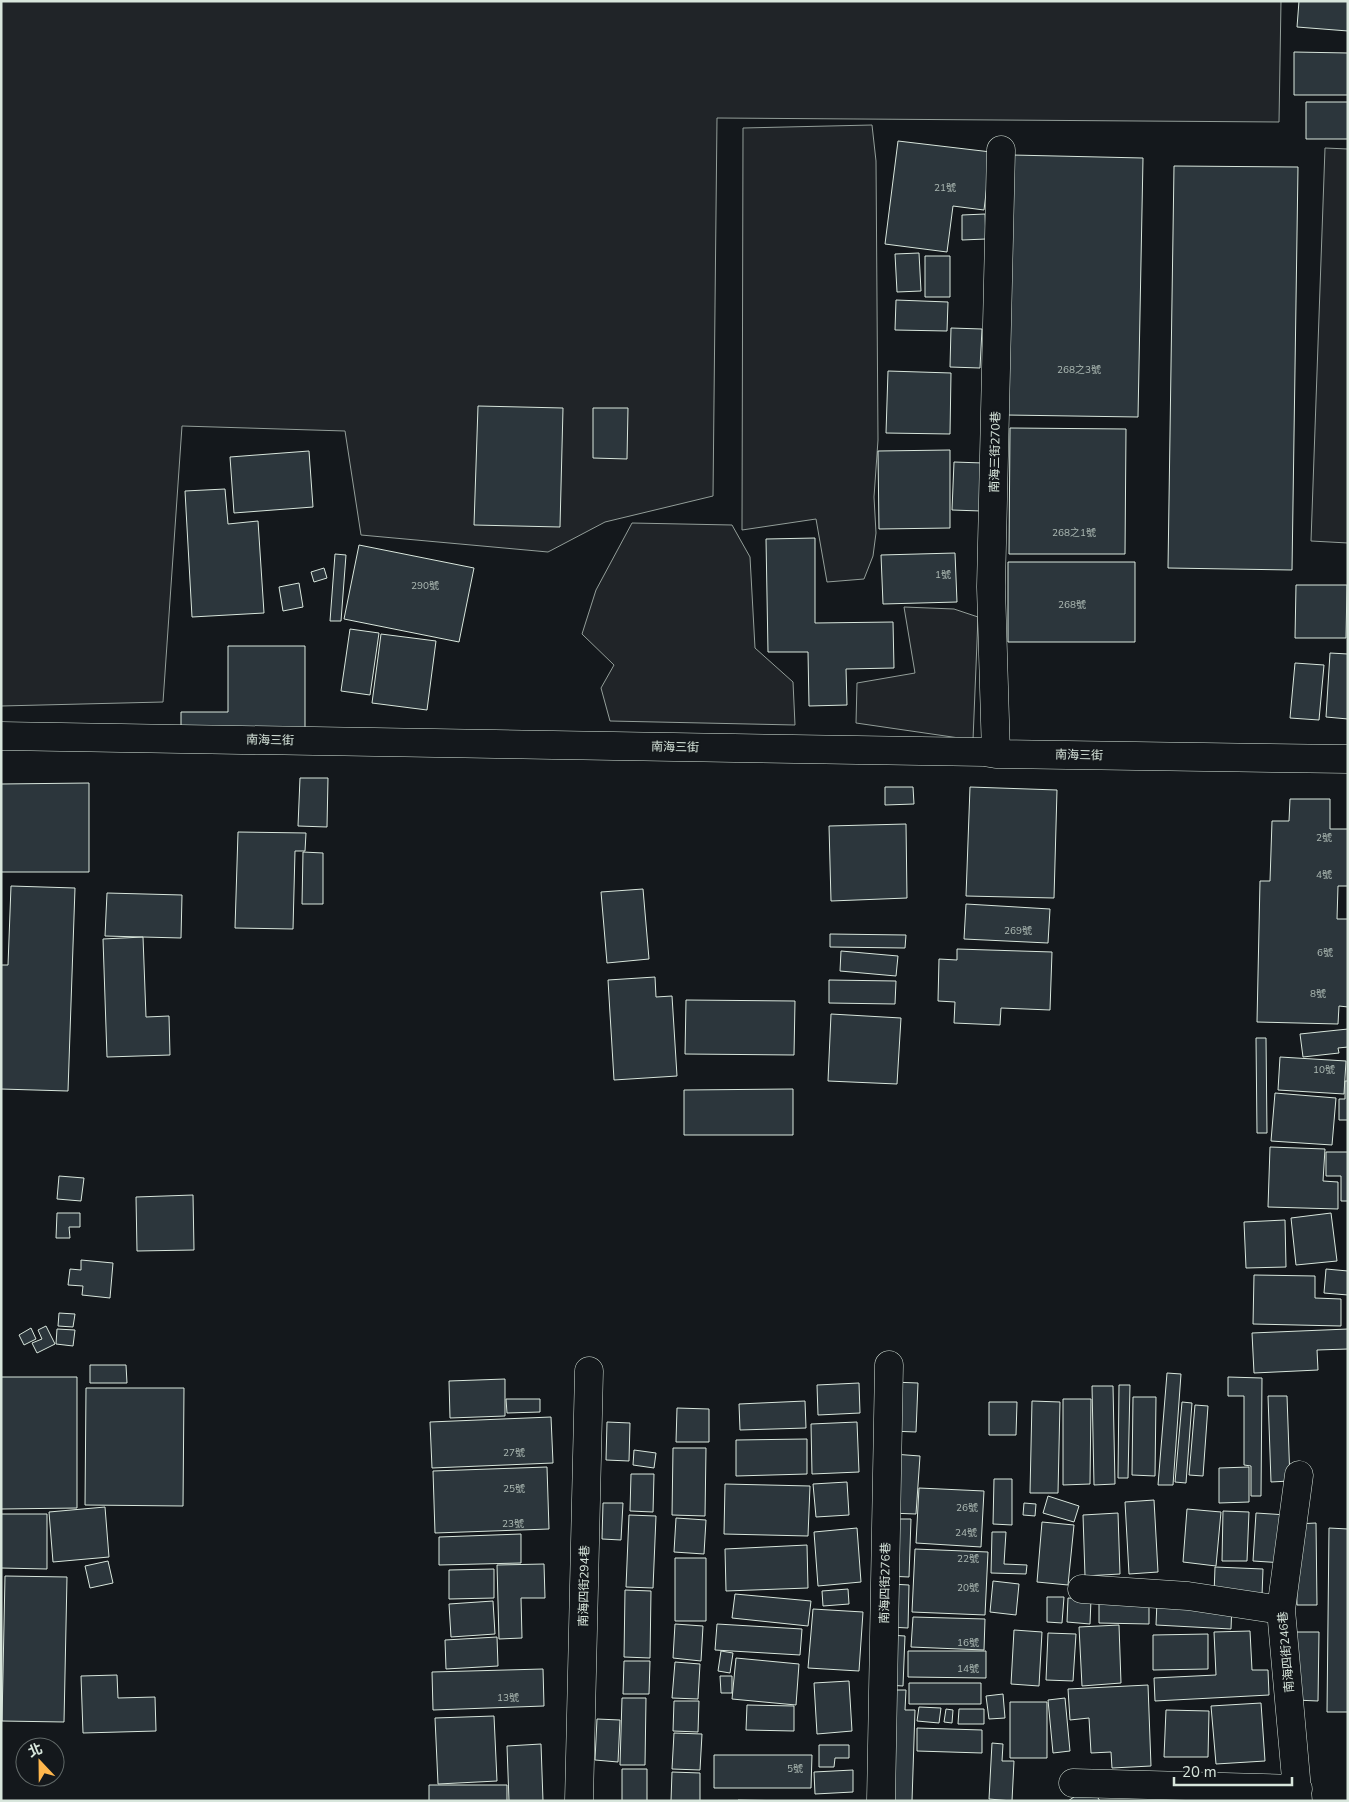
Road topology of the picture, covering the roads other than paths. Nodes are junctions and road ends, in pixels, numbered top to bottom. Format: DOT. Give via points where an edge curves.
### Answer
graph roads {
  1 [pos="1001,150"];
  2 [pos="1,736"];
  3 [pos="996,754"];
  4 [pos="1348,759"];
  5 [pos="889,1366"];
  6 [pos="589,1371"];
  7 [pos="1299,1474"];
  8 [pos="1082,1589"];
  9 [pos="1281,1610"];
  10 [pos="1073,1783"];
  11 [pos="1298,1795"];
  12 [pos="579,1801"];
  13 [pos="881,1801"];
  1 -- 3 [label="street, 南海三街270巷" via="991,587"];
  2 -- 3 [label="street, 南海三街"];
  3 -- 4 [label="street, 南海三街"];
  5 -- 13 [label="street, 南海四街276巷"];
  6 -- 12 [label="street, 南海四街294巷"];
  7 -- 9 [label="street, 南海四街246巷"];
  8 -- 9 [label="street" via="1188,1596"];
  9 -- 11 [label="street, 南海四街246巷"];
  10 -- 11 [label="street"];
}
